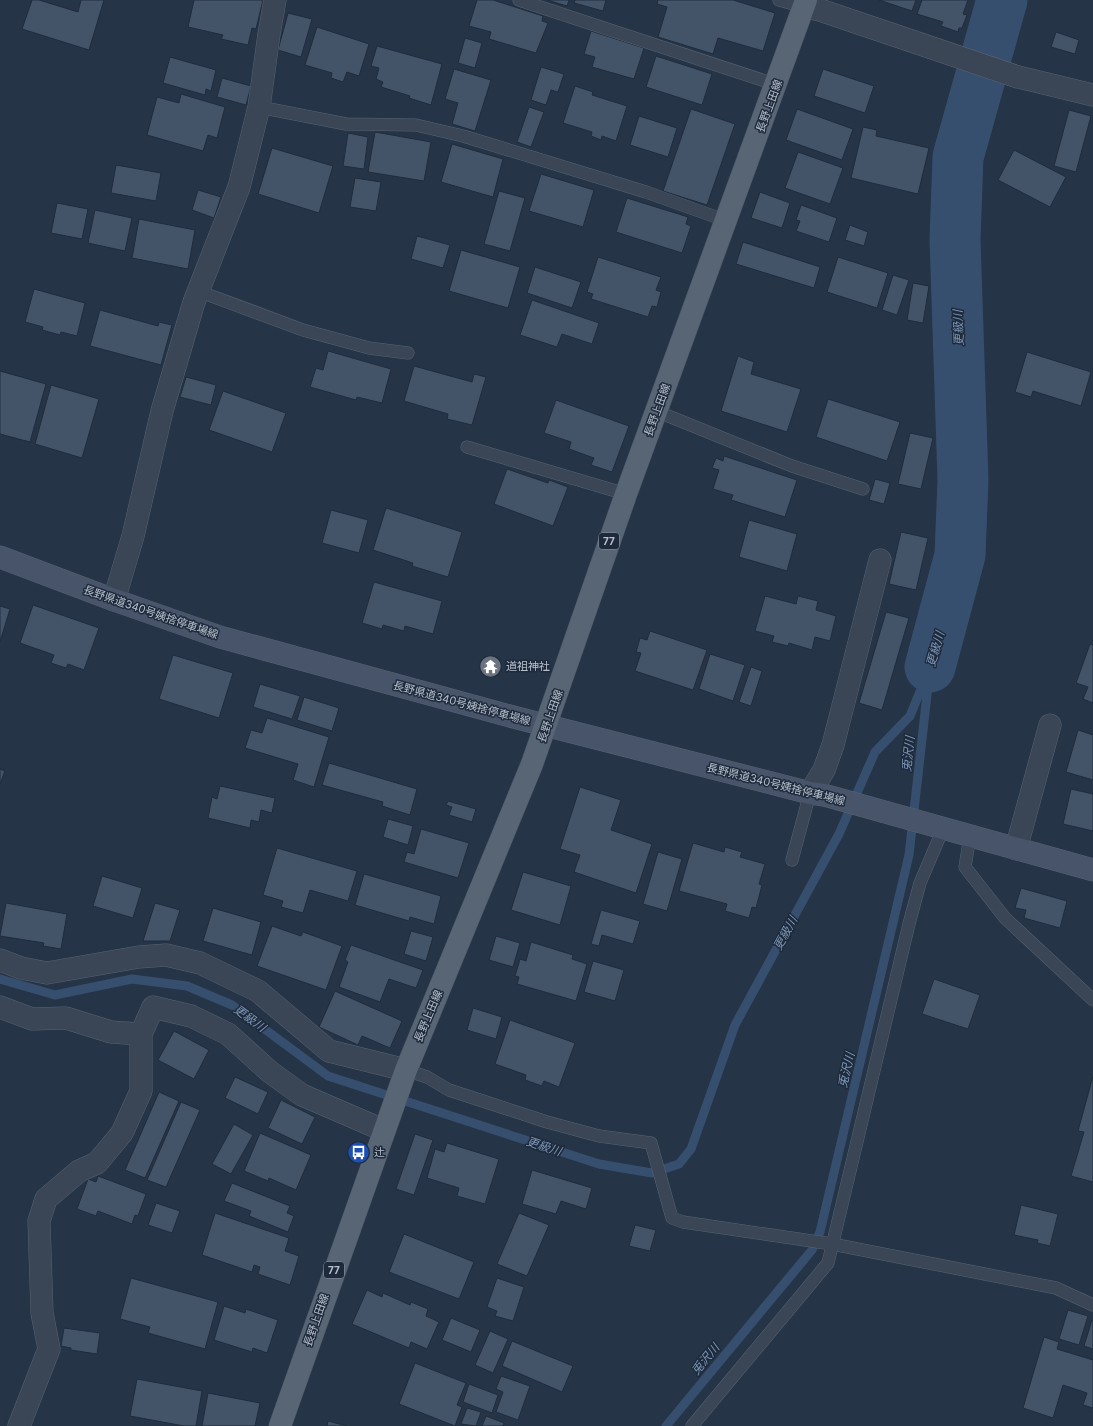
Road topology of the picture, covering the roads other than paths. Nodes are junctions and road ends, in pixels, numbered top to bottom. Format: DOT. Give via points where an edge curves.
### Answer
graph roads {
  1 [pos="275,0"];
  2 [pos="519,0"];
  3 [pos="779,0"];
  4 [pos="805,3"];
  5 [pos="777,85"];
  6 [pos="1093,95"];
  7 [pos="259,108"];
  8 [pos="727,221"];
  9 [pos="198,291"];
  10 [pos="408,353"];
  11 [pos="656,411"];
  12 [pos="467,447"];
  13 [pos="863,489"];
  14 [pos="626,494"];
  15 [pos="0,557"];
  16 [pos="880,560"];
  17 [pos="114,600"];
  18 [pos="1050,725"];
  19 [pos="547,726"];
  20 [pos="817,794"];
  21 [pos="938,828"];
  22 [pos="970,836"];
  23 [pos="1016,849"];
  24 [pos="792,860"];
  25 [pos="1093,870"];
  26 [pos="0,960"];
  27 [pos="1093,1000"];
  28 [pos="0,1007"];
  29 [pos="141,1034"];
  30 [pos="404,1075"];
  31 [pos="386,1122"];
  32 [pos="829,1243"];
  33 [pos="1093,1305"];
  34 [pos="19,1426"];
  35 [pos="280,1426"];
  36 [pos="692,1426"];
  1 -- 7 [label="street"];
  2 -- 5 [label="lane"];
  3 -- 4 [label="lane"];
  4 -- 5 [label="main road, 長野上田線 / 77"];
  4 -- 6 [label="street" via="956,57"];
  5 -- 8 [label="main road, 長野上田線 / 77"];
  7 -- 8 [label="lane" via="346,124 416,125 463,136 646,192"];
  7 -- 9 [label="street" via="239,187"];
  8 -- 11 [label="main road, 長野上田線 / 77"];
  9 -- 10 [label="lane" via="303,330 369,348"];
  9 -- 17 [label="street" via="162,411 133,536"];
  11 -- 13 [label="lane" via="792,466"];
  11 -- 14 [label="main road, 長野上田線 / 77"];
  12 -- 14 [label="lane"];
  14 -- 19 [label="main road, 長野上田線 / 77"];
  15 -- 17 [label="main road, 長野県道340号姨捨停車場線"];
  16 -- 20 [label="street" via="833,745"];
  17 -- 19 [label="main road, 長野県道340号姨捨停車場線" via="220,637"];
  18 -- 23 [label="street"];
  19 -- 20 [label="main road, 長野県道340号姨捨停車場線"];
  19 -- 30 [label="main road, 長野上田線 / 77"];
  20 -- 21 [label="main road, 長野県道340号姨捨停車場線"];
  20 -- 24 [label="lane"];
  21 -- 22 [label="main road, 長野県道340号姨捨停車場線"];
  21 -- 32 [label="lane" via="920,882"];
  22 -- 23 [label="main road, 長野県道340号姨捨停車場線"];
  22 -- 27 [label="lane" via="965,867 1005,918"];
  23 -- 25 [label="main road, 長野県道340号姨捨停車場線"];
  26 -- 30 [label="street" via="21,968 47,973 139,957 166,955 200,963 258,991 329,1051"];
  28 -- 29 [label="street" via="32,1019 66,1018 111,1032"];
  29 -- 31 [label="street" via="153,1007 191,1016 228,1034 270,1072 302,1095"];
  29 -- 34 [label="street" via="141,1091 122,1133 97,1163 79,1171 46,1199 38,1221 42,1314 49,1349"];
  30 -- 31 [label="main road, 長野上田線 / 77"];
  30 -- 32 [label="lane" via="427,1077 449,1090 547,1122 599,1136 651,1142 672,1218 683,1222"];
  31 -- 35 [label="main road, 長野上田線 / 77"];
  32 -- 33 [label="lane" via="1056,1288"];
  32 -- 36 [label="lane" via="828,1263"];
}
